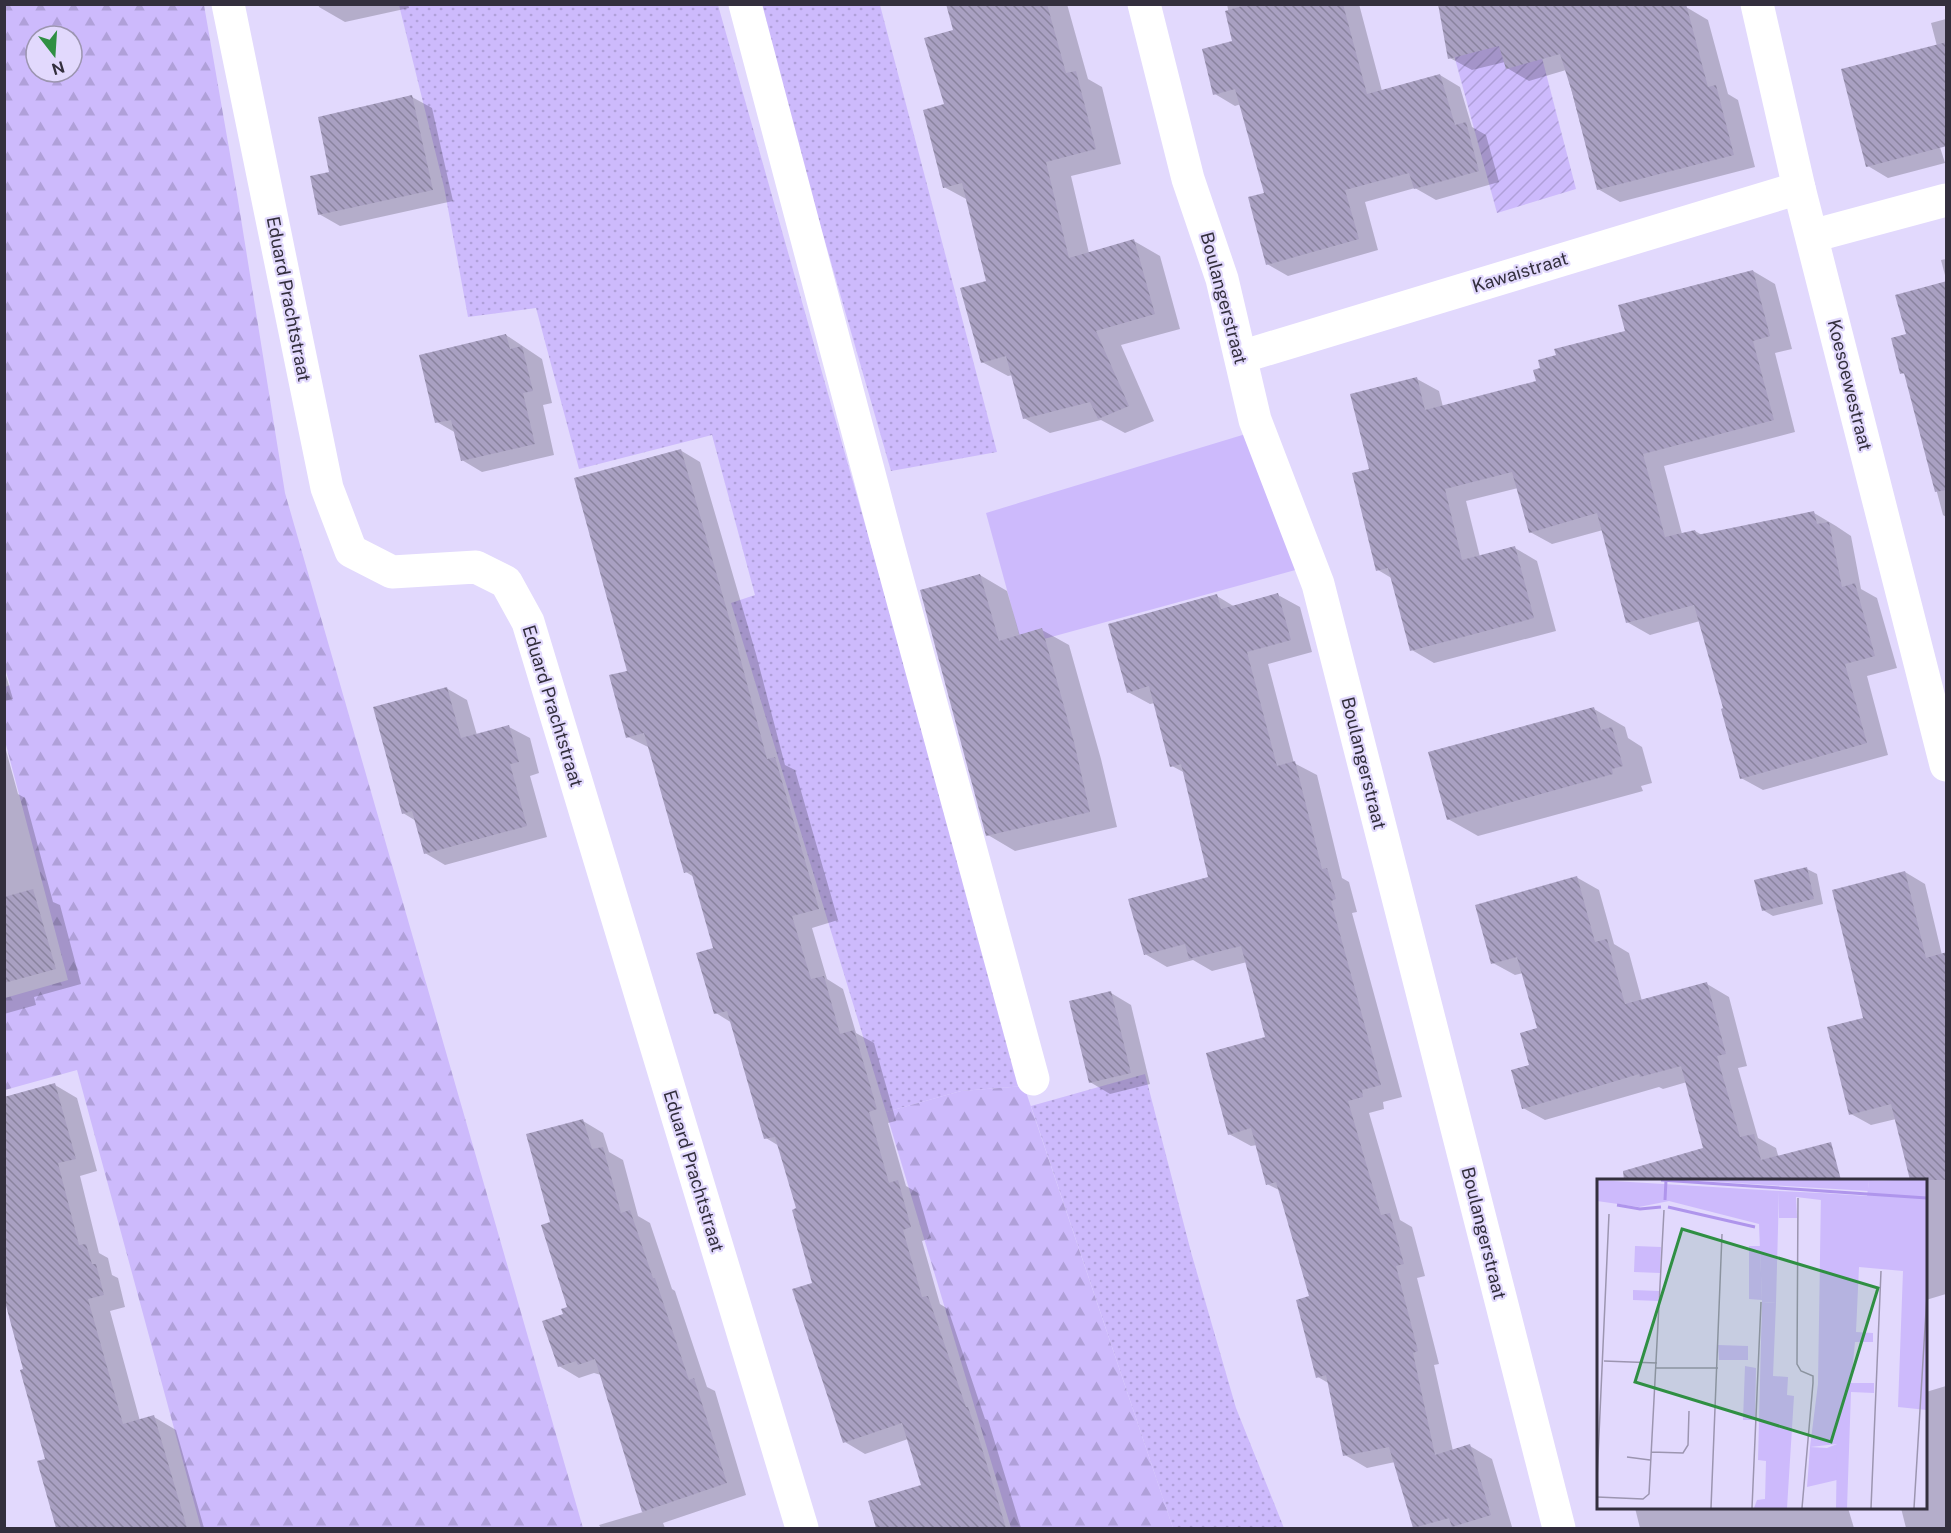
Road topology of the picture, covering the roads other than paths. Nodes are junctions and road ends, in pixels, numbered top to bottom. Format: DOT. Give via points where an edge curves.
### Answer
graph roads {
  1 [pos="228,4"];
  2 [pos="745,4"];
  3 [pos="1144,4"];
  4 [pos="1757,4"];
  5 [pos="1799,188"];
  6 [pos="1947,200"];
  7 [pos="1812,236"];
  8 [pos="1241,357"];
  9 [pos="1947,765"];
  10 [pos="1034,1079"];
  11 [pos="802,1528"];
  12 [pos="1559,1528"];
  1 -- 11 [label="street, Eduard Prachtstraat" via="327,488 346,540 351,551 392,572 476,567 506,582 528,622"];
  2 -- 10 [label="street"];
  3 -- 8 [label="street, Boulangerstraat" via="1188,179 1222,279"];
  4 -- 5 [label="street, Koesoewestraat"];
  5 -- 7 [label="street, Koesoewestraat"];
  5 -- 8 [label="street, Kawaistraat"];
  6 -- 7 [label="street"];
  7 -- 9 [label="street, Koesoewestraat"];
  8 -- 12 [label="street, Boulangerstraat" via="1255,420 1318,584"];
}
